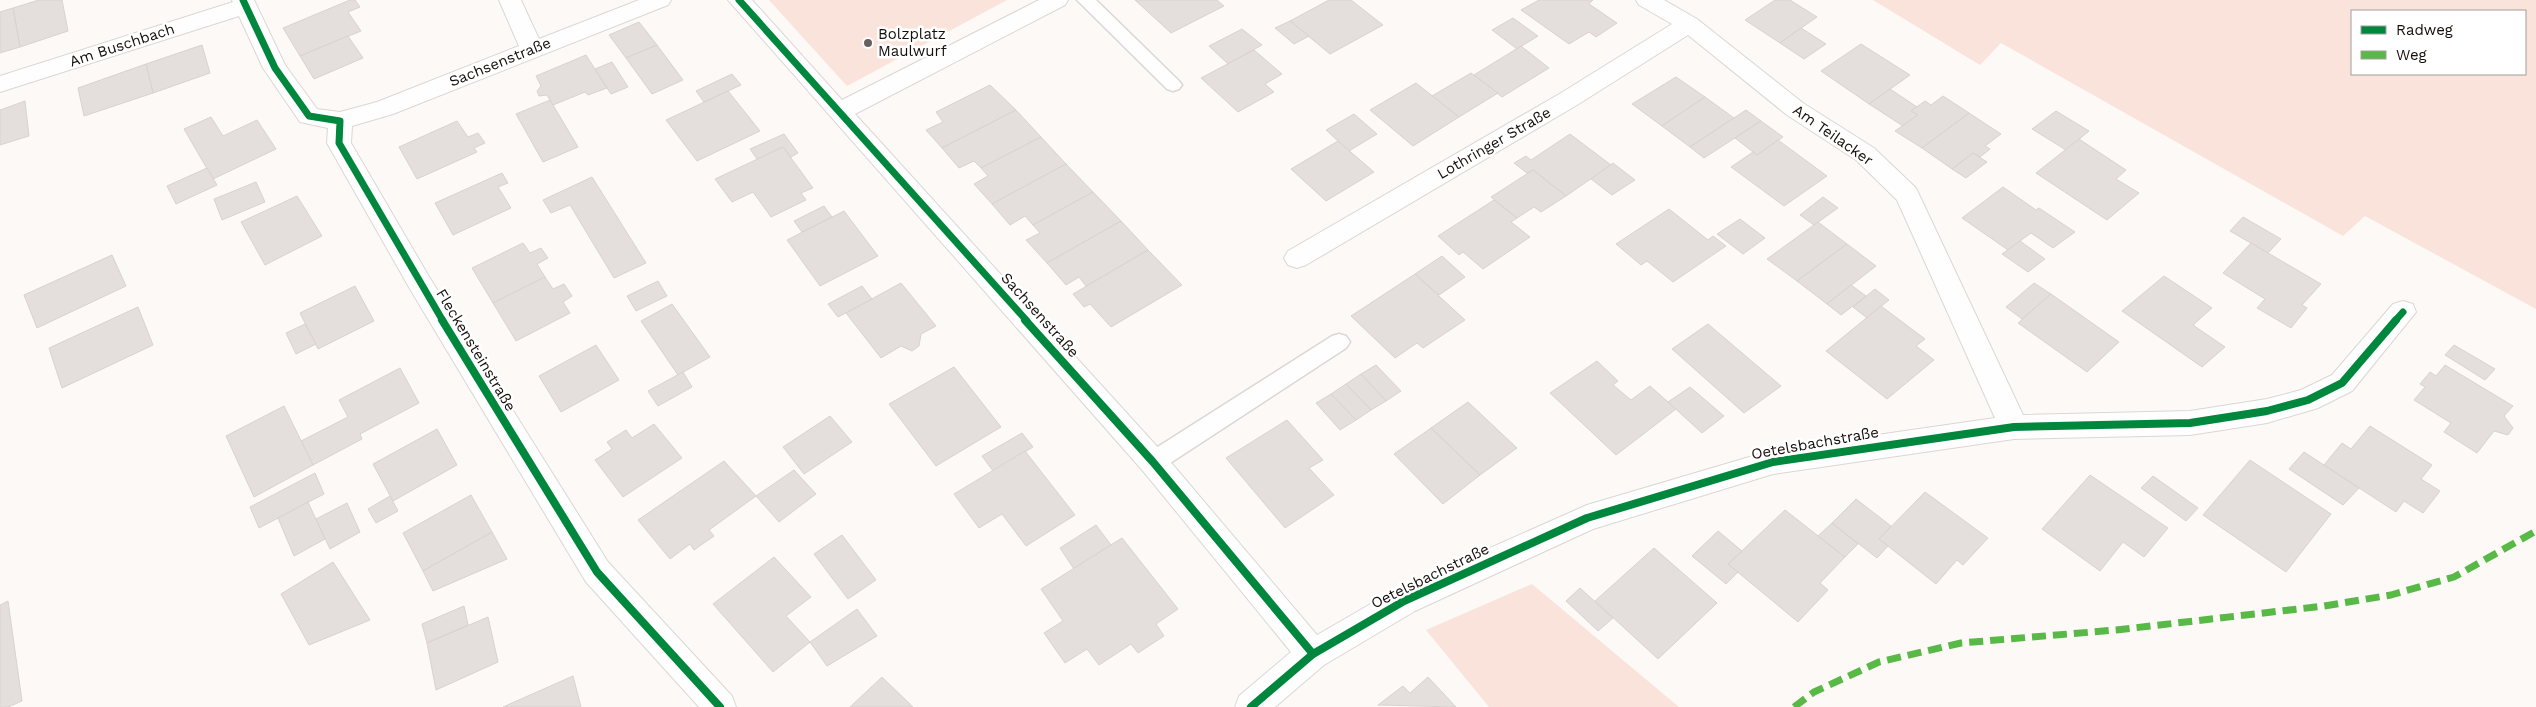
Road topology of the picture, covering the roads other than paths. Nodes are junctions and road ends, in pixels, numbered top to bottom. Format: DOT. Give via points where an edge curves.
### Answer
graph roads {
  1 [pos="510,0"];
  2 [pos="660,0"];
  3 [pos="739,0"];
  4 [pos="1057,0"];
  5 [pos="1086,0"];
  6 [pos="1647,0"];
  7 [pos="244,3"];
  8 [pos="1689,24"];
  9 [pos="532,49"];
  10 [pos="0,84"];
  11 [pos="1172,85"];
  12 [pos="840,111"];
  13 [pos="340,121"];
  14 [pos="1297,258"];
  15 [pos="2403,312"];
  16 [pos="1339,342"];
  17 [pos="2014,427"];
  18 [pos="1152,462"];
  19 [pos="1314,654"];
  20 [pos="720,707"];
  21 [pos="1251,707"];
  1 -- 9 [label="street"];
  2 -- 9 [label="street, Sachsenstraße"];
  3 -- 12 [label="street, Sachsenstraße"];
  4 -- 12 [label="street"];
  5 -- 11 [label="lane"];
  6 -- 8 [label="street, Am Teilacker"];
  7 -- 10 [label="street, Am Buschbach"];
  7 -- 13 [label="street" via="275,68 309,116"];
  8 -- 14 [label="street, Lothringer Straße" via="1569,99"];
  8 -- 17 [label="street, Am Teilacker" via="1795,109 1865,154 1907,195"];
  9 -- 13 [label="street, Sachsenstraße" via="385,108"];
  12 -- 18 [label="street, Sachsenstraße"];
  13 -- 20 [label="street, Fleckensteinstraße" via="339,143 434,308 597,572"];
  15 -- 17 [label="street, Oetelsbachstraße" via="2342,383 2308,400 2267,411 2190,423"];
  16 -- 18 [label="lane"];
  17 -- 19 [label="street, Oetelsbachstraße" via="1773,462 1587,518 1404,600"];
  18 -- 19 [label="street, Sachsenstraße"];
  19 -- 21 [label="street, Oetelsbachstraße"];
}
